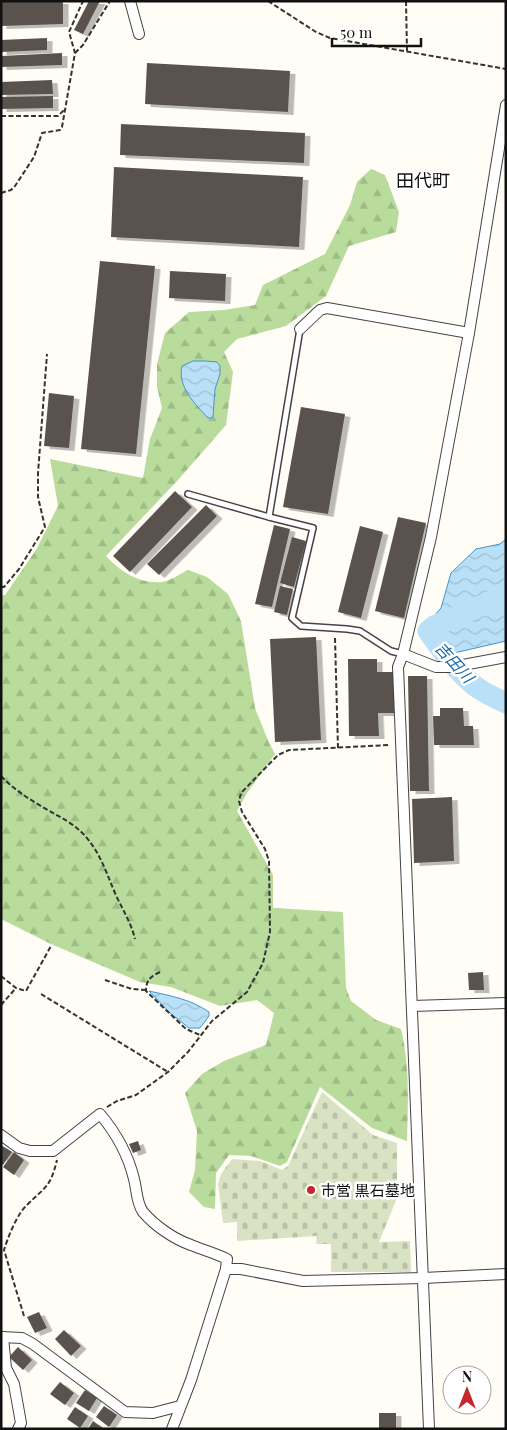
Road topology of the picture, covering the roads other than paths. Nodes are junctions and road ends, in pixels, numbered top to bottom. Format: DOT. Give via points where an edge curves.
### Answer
graph roads {
  1 [pos="130,1"];
  2 [pos="139,34"];
  3 [pos="506,105"];
  4 [pos="300,329"];
  5 [pos="469,333"];
  6 [pos="188,494"];
  7 [pos="269,516"];
  8 [pos="403,654"];
  9 [pos="506,657"];
  10 [pos="506,1003"];
  11 [pos="412,1006"];
  12 [pos="1,1135"];
  13 [pos="226,1268"];
  14 [pos="506,1274"];
  15 [pos="423,1278"];
  16 [pos="2,1337"];
  17 [pos="180,1406"];
  18 [pos="18,1429"];
  19 [pos="172,1429"];
  20 [pos="429,1429"];
  1 -- 2 [label="street"];
  3 -- 5 [label="street"];
  4 -- 5 [label="street" via="320,310 327,308"];
  4 -- 7 [label="lane"];
  5 -- 8 [label="street" via="431,537"];
  6 -- 7 [label="lane"];
  7 -- 8 [label="lane" via="313,528 292,618 301,626 360,632 391,651"];
  8 -- 9 [label="street" via="436,667"];
  8 -- 11 [label="street" via="398,667"];
  10 -- 11 [label="street"];
  11 -- 15 [label="street"];
  12 -- 13 [label="street" via="19,1148 53,1151 100,1114 126,1154 144,1213 176,1238 227,1259"];
  13 -- 15 [label="street" via="303,1281"];
  13 -- 17 [label="street"];
  14 -- 15 [label="street"];
  15 -- 20 [label="street"];
  16 -- 17 [label="street" via="22,1338 33,1344 124,1412 153,1413"];
  16 -- 18 [label="street" via="6,1368 14,1384 21,1422"];
  17 -- 19 [label="street"];
}
